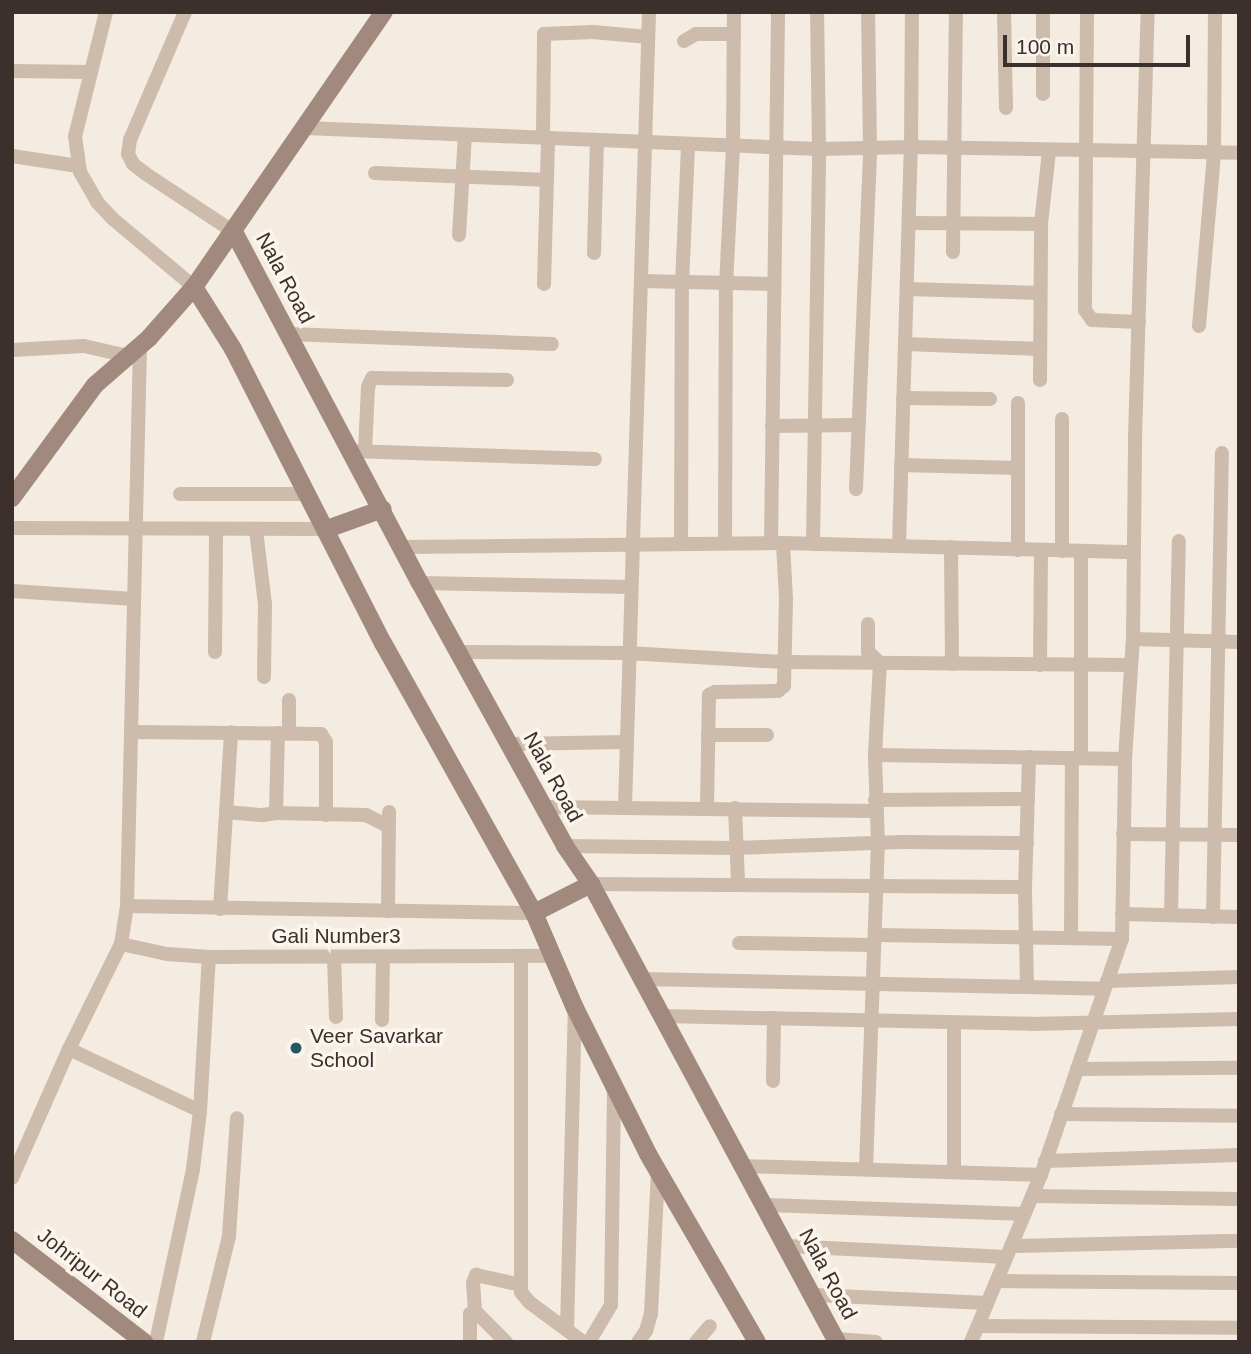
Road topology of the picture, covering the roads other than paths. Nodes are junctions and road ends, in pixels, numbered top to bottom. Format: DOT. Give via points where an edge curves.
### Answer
graph roads {
  1 [pos="106,12"];
  2 [pos="185,12"];
  3 [pos="384,12"];
  4 [pos="649,12"];
  5 [pos="734,12"];
  6 [pos="778,12"];
  7 [pos="817,12"];
  8 [pos="868,12"];
  9 [pos="912,12"];
  10 [pos="956,12"];
  11 [pos="1004,12"];
  12 [pos="1043,12"];
  13 [pos="1087,12"];
  14 [pos="1148,12"];
  15 [pos="1215,12"];
  16 [pos="734,34"];
  17 [pos="648,37"];
  18 [pos="684,41"];
  19 [pos="12,71"];
  20 [pos="90,72"];
  21 [pos="1043,94"];
  22 [pos="1006,108"];
  23 [pos="304,128"];
  24 [pos="465,135"];
  25 [pos="548,138"];
  26 [pos="597,140"];
  27 [pos="642,142"];
  28 [pos="688,144"];
  29 [pos="733,146"];
  30 [pos="776,147"];
  31 [pos="911,147"];
  32 [pos="819,149"];
  33 [pos="870,149"];
  34 [pos="954,150"];
  35 [pos="1049,151"];
  36 [pos="1087,151"];
  37 [pos="1142,152"];
  38 [pos="1214,153"];
  39 [pos="1239,153"];
  40 [pos="12,156"];
  41 [pos="78,166"];
  42 [pos="375,173"];
  43 [pos="463,177"];
  44 [pos="547,180"];
  45 [pos="909,223"];
  46 [pos="953,223"];
  47 [pos="1041,224"];
  48 [pos="459,235"];
  49 [pos="231,237"];
  50 [pos="953,251"];
  51 [pos="594,253"];
  52 [pos="642,281"];
  53 [pos="196,284"];
  54 [pos="544,284"];
  55 [pos="774,284"];
  56 [pos="682,285"];
  57 [pos="726,285"];
  58 [pos="907,289"];
  59 [pos="1039,293"];
  60 [pos="1139,322"];
  61 [pos="1199,326"];
  62 [pos="289,334"];
  63 [pos="552,344"];
  64 [pos="905,344"];
  65 [pos="1040,349"];
  66 [pos="12,350"];
  67 [pos="134,351"];
  68 [pos="507,380"];
  69 [pos="1040,380"];
  70 [pos="903,398"];
  71 [pos="990,399"];
  72 [pos="1018,403"];
  73 [pos="1062,419"];
  74 [pos="858,425"];
  75 [pos="772,426"];
  76 [pos="814,427"];
  77 [pos="358,451"];
  78 [pos="1222,453"];
  79 [pos="595,459"];
  80 [pos="901,465"];
  81 [pos="1018,468"];
  82 [pos="856,489"];
  83 [pos="180,494"];
  84 [pos="308,494"];
  85 [pos="12,498"];
  86 [pos="379,511"];
  87 [pos="135,527"];
  88 [pos="12,528"];
  89 [pos="216,529"];
  90 [pos="327,529"];
  91 [pos="256,530"];
  92 [pos="1179,541"];
  93 [pos="633,543"];
  94 [pos="681,543"];
  95 [pos="725,543"];
  96 [pos="777,543"];
  97 [pos="813,544"];
  98 [pos="899,545"];
  99 [pos="403,547"];
  100 [pos="951,547"];
  101 [pos="1017,550"];
  102 [pos="1041,551"];
  103 [pos="1062,551"];
  104 [pos="1082,551"];
  105 [pos="1133,552"];
  106 [pos="420,583"];
  107 [pos="631,587"];
  108 [pos="12,591"];
  109 [pos="134,598"];
  110 [pos="868,624"];
  111 [pos="1133,639"];
  112 [pos="1175,640"];
  113 [pos="1220,642"];
  114 [pos="1239,642"];
  115 [pos="215,652"];
  116 [pos="459,652"];
  117 [pos="627,653"];
  118 [pos="784,662"];
  119 [pos="880,663"];
  120 [pos="952,664"];
  121 [pos="1131,665"];
  122 [pos="1040,666"];
  123 [pos="1080,666"];
  124 [pos="264,677"];
  125 [pos="289,700"];
  126 [pos="131,732"];
  127 [pos="231,732"];
  128 [pos="283,733"];
  129 [pos="708,735"];
  130 [pos="767,735"];
  131 [pos="625,742"];
  132 [pos="509,744"];
  133 [pos="875,755"];
  134 [pos="1029,757"];
  135 [pos="1076,758"];
  136 [pos="1125,758"];
  137 [pos="1028,799"];
  138 [pos="875,806"];
  139 [pos="544,807"];
  140 [pos="625,807"];
  141 [pos="706,808"];
  142 [pos="735,808"];
  143 [pos="226,811"];
  144 [pos="276,813"];
  145 [pos="326,816"];
  146 [pos="1123,834"];
  147 [pos="1172,834"];
  148 [pos="1216,834"];
  149 [pos="1239,835"];
  150 [pos="878,843"];
  151 [pos="1027,843"];
  152 [pos="565,846"];
  153 [pos="735,848"];
  154 [pos="738,883"];
  155 [pos="876,884"];
  156 [pos="585,887"];
  157 [pos="1025,887"];
  158 [pos="127,906"];
  159 [pos="220,909"];
  160 [pos="388,911"];
  161 [pos="541,911"];
  162 [pos="1122,914"];
  163 [pos="1171,915"];
  164 [pos="1213,917"];
  165 [pos="1239,917"];
  166 [pos="1026,937"];
  167 [pos="1071,938"];
  168 [pos="1122,939"];
  169 [pos="874,940"];
  170 [pos="739,943"];
  171 [pos="121,944"];
  172 [pos="552,956"];
  173 [pos="209,957"];
  174 [pos="334,957"];
  175 [pos="383,957"];
  176 [pos="521,957"];
  177 [pos="1239,977"];
  178 [pos="642,979"];
  179 [pos="872,983"];
  180 [pos="1106,985"];
  181 [pos="1027,986"];
  182 [pos="575,1008"];
  183 [pos="662,1016"];
  184 [pos="336,1017"];
  185 [pos="774,1018"];
  186 [pos="382,1020"];
  187 [pos="871,1020"];
  188 [pos="1239,1020"];
  189 [pos="954,1023"];
  190 [pos="1091,1023"];
  191 [pos="69,1049"];
  192 [pos="1239,1068"];
  193 [pos="1077,1069"];
  194 [pos="773,1082"];
  195 [pos="614,1087"];
  196 [pos="201,1111"];
  197 [pos="1061,1114"];
  198 [pos="1239,1116"];
  199 [pos="237,1118"];
  200 [pos="1239,1155"];
  201 [pos="743,1166"];
  202 [pos="1043,1168"];
  203 [pos="866,1169"];
  204 [pos="658,1170"];
  205 [pos="954,1172"];
  206 [pos="12,1178"];
  207 [pos="1032,1196"];
  208 [pos="1239,1199"];
  209 [pos="766,1205"];
  210 [pos="1024,1214"];
  211 [pos="12,1240"];
  212 [pos="1239,1241"];
  213 [pos="788,1246"];
  214 [pos="1009,1251"];
  215 [pos="997,1281"];
  216 [pos="1239,1283"];
  217 [pos="521,1285"];
  218 [pos="815,1295"];
  219 [pos="987,1303"];
  220 [pos="475,1311"];
  221 [pos="710,1326"];
  222 [pos="978,1326"];
  223 [pos="1239,1328"];
  224 [pos="567,1330"];
  225 [pos="837,1340"];
  226 [pos="757,1341"];
  227 [pos="144,1342"];
  228 [pos="156,1342"];
  229 [pos="203,1342"];
  230 [pos="470,1342"];
  231 [pos="506,1342"];
  232 [pos="586,1342"];
  233 [pos="638,1342"];
  234 [pos="696,1342"];
  235 [pos="876,1342"];
  236 [pos="971,1342"];
  1 -- 20 [label="street"];
  2 -- 49 [label="street" via="128,154 145,174"];
  3 -- 23 [label="street"];
  4 -- 17 [label="street"];
  5 -- 16 [label="street"];
  6 -- 30 [label="street"];
  7 -- 32 [label="street"];
  8 -- 33 [label="street"];
  9 -- 31 [label="street"];
  10 -- 34 [label="street"];
  11 -- 22 [label="street"];
  12 -- 21 [label="street"];
  13 -- 36 [label="street"];
  14 -- 37 [label="street"];
  15 -- 38 [label="street"];
  16 -- 18 [label="street" via="696,34"];
  16 -- 29 [label="street"];
  17 -- 25 [label="street" via="544,34 542,137"];
  17 -- 27 [label="street"];
  19 -- 20 [label="street"];
  20 -- 41 [label="street" via="75,135"];
  23 -- 24 [label="street"];
  23 -- 49 [label="street"];
  24 -- 25 [label="street"];
  24 -- 43 [label="street"];
  25 -- 26 [label="street"];
  25 -- 44 [label="street"];
  26 -- 27 [label="street"];
  26 -- 51 [label="street"];
  27 -- 28 [label="street"];
  27 -- 52 [label="street"];
  28 -- 29 [label="street"];
  28 -- 56 [label="street"];
  29 -- 30 [label="street"];
  29 -- 57 [label="street"];
  30 -- 32 [label="street"];
  30 -- 55 [label="street"];
  31 -- 33 [label="street"];
  31 -- 34 [label="street"];
  31 -- 45 [label="street"];
  32 -- 33 [label="street"];
  32 -- 76 [label="street"];
  33 -- 74 [label="street"];
  34 -- 35 [label="street"];
  34 -- 46 [label="street"];
  35 -- 36 [label="street"];
  35 -- 47 [label="street"];
  36 -- 37 [label="street"];
  36 -- 60 [label="street" via="1085,310 1092,320"];
  37 -- 38 [label="street"];
  37 -- 60 [label="street"];
  38 -- 39 [label="street"];
  38 -- 61 [label="street"];
  40 -- 41 [label="street"];
  41 -- 53 [label="street" via="87,186 113,219"];
  42 -- 43 [label="street"];
  43 -- 44 [label="street"];
  43 -- 48 [label="street"];
  44 -- 54 [label="street"];
  45 -- 46 [label="street"];
  45 -- 58 [label="street"];
  46 -- 47 [label="street"];
  46 -- 50 [label="street"];
  47 -- 59 [label="street"];
  49 -- 53 [label="street"];
  49 -- 62 [label="street, Nala Road"];
  52 -- 56 [label="street"];
  52 -- 93 [label="street"];
  53 -- 67 [label="street"];
  53 -- 84 [label="street"];
  55 -- 57 [label="street"];
  55 -- 75 [label="street"];
  56 -- 57 [label="street"];
  56 -- 94 [label="street"];
  57 -- 95 [label="street"];
  58 -- 59 [label="street"];
  58 -- 64 [label="street"];
  59 -- 65 [label="street"];
  60 -- 105 [label="street"];
  62 -- 63 [label="street"];
  62 -- 77 [label="street, Nala Road"];
  64 -- 65 [label="street"];
  64 -- 70 [label="street"];
  65 -- 69 [label="street"];
  66 -- 67 [label="street" via="84,346"];
  67 -- 85 [label="street" via="89,391"];
  67 -- 87 [label="street"];
  68 -- 77 [label="street" via="372,378"];
  70 -- 71 [label="street"];
  70 -- 80 [label="street"];
  72 -- 81 [label="street"];
  73 -- 103 [label="street"];
  74 -- 76 [label="street"];
  74 -- 82 [label="street"];
  75 -- 76 [label="street"];
  75 -- 96 [label="street"];
  76 -- 97 [label="street"];
  77 -- 79 [label="street"];
  77 -- 86 [label="street, Nala Road"];
  78 -- 113 [label="street"];
  80 -- 81 [label="street"];
  80 -- 98 [label="street"];
  81 -- 101 [label="street"];
  83 -- 84 [label="street"];
  84 -- 90 [label="street"];
  86 -- 90 [label="street"];
  86 -- 99 [label="street, Nala Road"];
  87 -- 88 [label="street"];
  87 -- 89 [label="street"];
  87 -- 109 [label="street"];
  89 -- 91 [label="street"];
  89 -- 115 [label="street"];
  90 -- 91 [label="street"];
  90 -- 161 [label="street" via="383,643"];
  91 -- 124 [label="street" via="265,604"];
  92 -- 112 [label="street"];
  93 -- 94 [label="street"];
  93 -- 99 [label="street"];
  93 -- 107 [label="street"];
  94 -- 95 [label="street"];
  95 -- 96 [label="street"];
  96 -- 97 [label="street"];
  96 -- 118 [label="street" via="786,599"];
  97 -- 98 [label="street"];
  98 -- 100 [label="street"];
  99 -- 106 [label="street, Nala Road"];
  100 -- 101 [label="street"];
  100 -- 120 [label="street"];
  101 -- 102 [label="street"];
  102 -- 103 [label="street"];
  102 -- 122 [label="street"];
  103 -- 104 [label="street"];
  104 -- 105 [label="street"];
  104 -- 123 [label="street"];
  105 -- 111 [label="street"];
  106 -- 107 [label="street"];
  106 -- 116 [label="street, Nala Road"];
  107 -- 117 [label="street"];
  108 -- 109 [label="street"];
  109 -- 126 [label="street"];
  110 -- 119 [label="street" via="868,652"];
  111 -- 112 [label="street"];
  111 -- 121 [label="street"];
  112 -- 113 [label="street"];
  112 -- 147 [label="street"];
  113 -- 114 [label="street"];
  113 -- 148 [label="street"];
  116 -- 117 [label="street"];
  116 -- 132 [label="street, Nala Road"];
  117 -- 118 [label="street"];
  117 -- 131 [label="street"];
  118 -- 119 [label="street"];
  118 -- 129 [label="street" via="781,690 709,695"];
  119 -- 120 [label="street"];
  119 -- 133 [label="street"];
  120 -- 122 [label="street"];
  121 -- 123 [label="street"];
  121 -- 136 [label="street"];
  122 -- 123 [label="street"];
  123 -- 135 [label="street"];
  125 -- 128 [label="street"];
  126 -- 127 [label="street"];
  126 -- 158 [label="street"];
  127 -- 128 [label="street"];
  127 -- 143 [label="street"];
  128 -- 144 [label="street"];
  128 -- 145 [label="street" via="325,737"];
  129 -- 130 [label="street"];
  129 -- 141 [label="street"];
  131 -- 132 [label="street"];
  131 -- 140 [label="street"];
  132 -- 139 [label="street, Nala Road"];
  133 -- 134 [label="street"];
  133 -- 138 [label="street"];
  134 -- 135 [label="street"];
  134 -- 137 [label="street"];
  135 -- 136 [label="street"];
  135 -- 167 [label="street"];
  136 -- 146 [label="street"];
  137 -- 138 [label="street"];
  137 -- 151 [label="street"];
  138 -- 142 [label="street"];
  138 -- 150 [label="street"];
  139 -- 140 [label="street"];
  139 -- 152 [label="street, Nala Road"];
  140 -- 141 [label="street"];
  141 -- 142 [label="street"];
  142 -- 153 [label="street"];
  143 -- 144 [label="street" via="263,816"];
  143 -- 159 [label="street"];
  144 -- 145 [label="street"];
  145 -- 160 [label="street" via="388,819"];
  146 -- 147 [label="street"];
  146 -- 162 [label="street"];
  147 -- 148 [label="street"];
  147 -- 163 [label="street"];
  148 -- 149 [label="street"];
  148 -- 164 [label="street"];
  150 -- 151 [label="street"];
  150 -- 153 [label="street"];
  150 -- 155 [label="street"];
  151 -- 157 [label="street"];
  152 -- 153 [label="street"];
  152 -- 156 [label="street, Nala Road"];
  153 -- 154 [label="street"];
  154 -- 155 [label="street"];
  154 -- 156 [label="street"];
  155 -- 157 [label="street"];
  155 -- 169 [label="street"];
  156 -- 161 [label="street"];
  156 -- 178 [label="street, Nala Road"];
  157 -- 166 [label="street"];
  158 -- 159 [label="street"];
  158 -- 171 [label="street"];
  159 -- 160 [label="street"];
  160 -- 161 [label="street"];
  161 -- 172 [label="street"];
  162 -- 163 [label="street"];
  162 -- 168 [label="street"];
  163 -- 164 [label="street"];
  164 -- 165 [label="street"];
  166 -- 167 [label="street"];
  166 -- 169 [label="street"];
  166 -- 181 [label="street"];
  167 -- 168 [label="street"];
  168 -- 180 [label="street"];
  169 -- 170 [label="street"];
  169 -- 179 [label="street"];
  171 -- 173 [label="street, Gali Number3"];
  171 -- 191 [label="street"];
  172 -- 176 [label="street, Gali Number3"];
  172 -- 182 [label="street"];
  173 -- 174 [label="street, Gali Number3"];
  173 -- 196 [label="street"];
  174 -- 175 [label="street, Gali Number3"];
  174 -- 184 [label="street"];
  175 -- 176 [label="street, Gali Number3"];
  175 -- 186 [label="street"];
  176 -- 217 [label="street"];
  177 -- 180 [label="street"];
  178 -- 179 [label="street"];
  178 -- 183 [label="street, Nala Road"];
  179 -- 181 [label="street"];
  179 -- 187 [label="street"];
  180 -- 181 [label="street"];
  180 -- 190 [label="street"];
  182 -- 195 [label="street"];
  182 -- 224 [label="street"];
  183 -- 185 [label="street"];
  183 -- 201 [label="street, Nala Road"];
  185 -- 187 [label="street"];
  185 -- 194 [label="street"];
  187 -- 189 [label="street"];
  187 -- 203 [label="street"];
  188 -- 190 [label="street"];
  189 -- 190 [label="street"];
  189 -- 205 [label="street"];
  190 -- 193 [label="street"];
  191 -- 196 [label="street"];
  191 -- 206 [label="street"];
  192 -- 193 [label="street"];
  193 -- 197 [label="street"];
  195 -- 204 [label="street"];
  195 -- 232 [label="street" via="612,1293 608,1313"];
  196 -- 228 [label="street"];
  197 -- 198 [label="street"];
  197 -- 202 [label="street"];
  199 -- 229 [label="street" via="229,1236"];
  200 -- 202 [label="street"];
  201 -- 203 [label="street"];
  201 -- 209 [label="street, Nala Road"];
  202 -- 205 [label="street"];
  202 -- 207 [label="street"];
  203 -- 205 [label="street"];
  204 -- 226 [label="street"];
  204 -- 233 [label="street" via="651,1314"];
  207 -- 208 [label="street"];
  207 -- 210 [label="street"];
  209 -- 210 [label="street"];
  209 -- 213 [label="street, Nala Road"];
  210 -- 214 [label="street"];
  211 -- 227 [label="street, Johripur Road"];
  212 -- 214 [label="street"];
  213 -- 214 [label="street"];
  213 -- 218 [label="street, Nala Road"];
  214 -- 215 [label="street"];
  215 -- 216 [label="street"];
  215 -- 219 [label="street"];
  217 -- 220 [label="street" via="476,1275"];
  217 -- 224 [label="street" via="529,1302"];
  218 -- 219 [label="street"];
  218 -- 225 [label="street, Nala Road"];
  219 -- 222 [label="street"];
  220 -- 230 [label="street" via="470,1314"];
  220 -- 231 [label="street"];
  221 -- 234 [label="street"];
  222 -- 223 [label="street"];
  222 -- 236 [label="street"];
  224 -- 232 [label="street"];
  225 -- 235 [label="street"];
}
